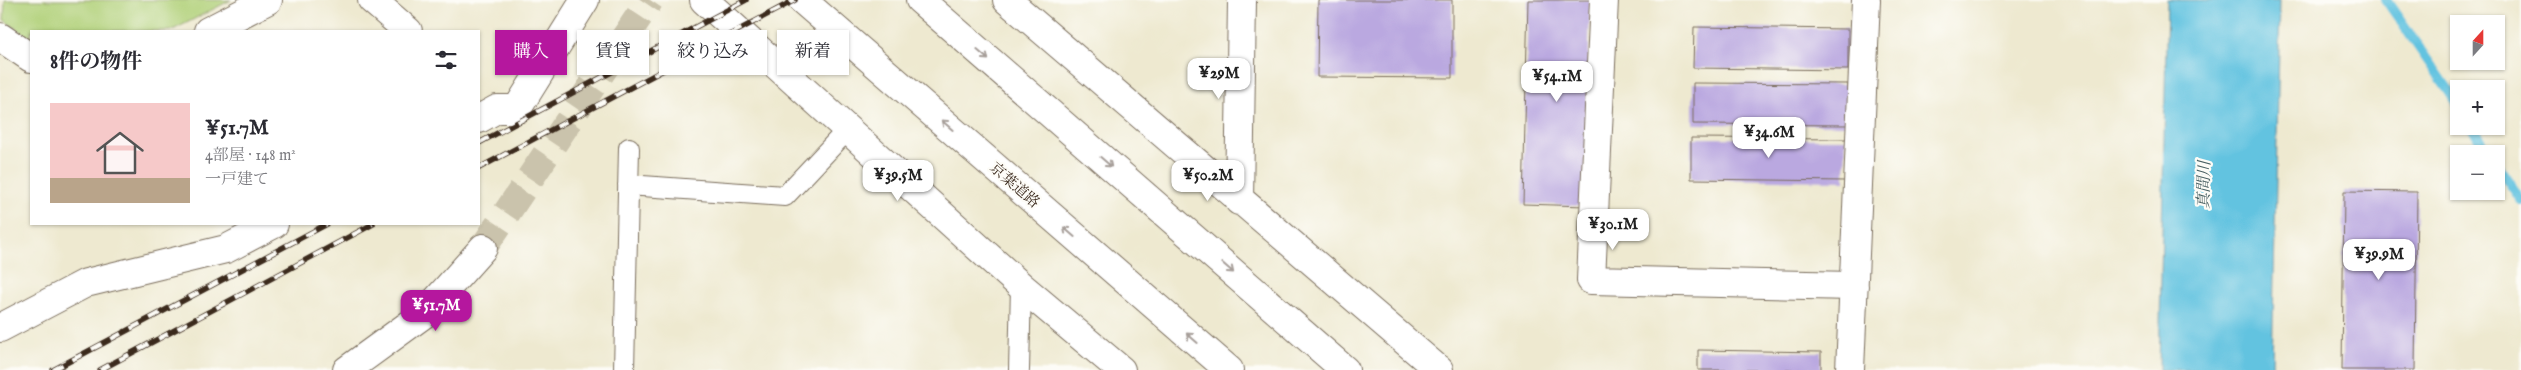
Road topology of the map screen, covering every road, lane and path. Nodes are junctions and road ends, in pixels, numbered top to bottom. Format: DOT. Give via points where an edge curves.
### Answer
graph roads {
  1 [pos="268,0"];
  2 [pos="372,0"];
  3 [pos="585,0"];
  4 [pos="704,0"];
  5 [pos="802,0"];
  6 [pos="920,0"];
  7 [pos="1007,0"];
  8 [pos="1242,0"];
  9 [pos="1604,0"];
  10 [pos="1866,0"];
  11 [pos="210,30"];
  12 [pos="407,30"];
  13 [pos="0,37"];
  14 [pos="30,57"];
  15 [pos="485,107"];
  16 [pos="848,128"];
  17 [pos="629,148"];
  18 [pos="628,185"];
  19 [pos="1239,201"];
  20 [pos="272,225"];
  21 [pos="483,248"];
  22 [pos="1021,286"];
  23 [pos="1854,286"];
  24 [pos="0,328"];
  25 [pos="347,370"];
  26 [pos="624,370"];
  27 [pos="1019,370"];
  28 [pos="1121,370"];
  29 [pos="1229,370"];
  30 [pos="1345,370"];
  31 [pos="1440,370"];
  32 [pos="1850,370"];
  1 -- 11 [label="main road"];
  2 -- 12 [label="main road"];
  3 -- 15 [label="main road" via="517,109"];
  4 -- 16 [label="main road"];
  29 -- 5 [label="main road, 京葉道路, one-way"];
  6 -- 30 [label="main road, one-way"];
  7 -- 19 [label="main road"];
  8 -- 19 [label="main road"];
  9 -- 23 [label="main road" via="1591,280"];
  10 -- 23 [label="main road"];
  13 -- 14 [label="main road"];
  16 -- 18 [label="lane" via="785,196"];
  16 -- 22 [label="main road"];
  17 -- 18 [label="lane"];
  18 -- 26 [label="lane"];
  19 -- 31 [label="main road"];
  20 -- 24 [label="main road" via="226,249 86,283"];
  21 -- 25 [label="main road" via="424,314"];
  22 -- 27 [label="lane"];
  22 -- 28 [label="main road"];
  23 -- 32 [label="main road"];
}
